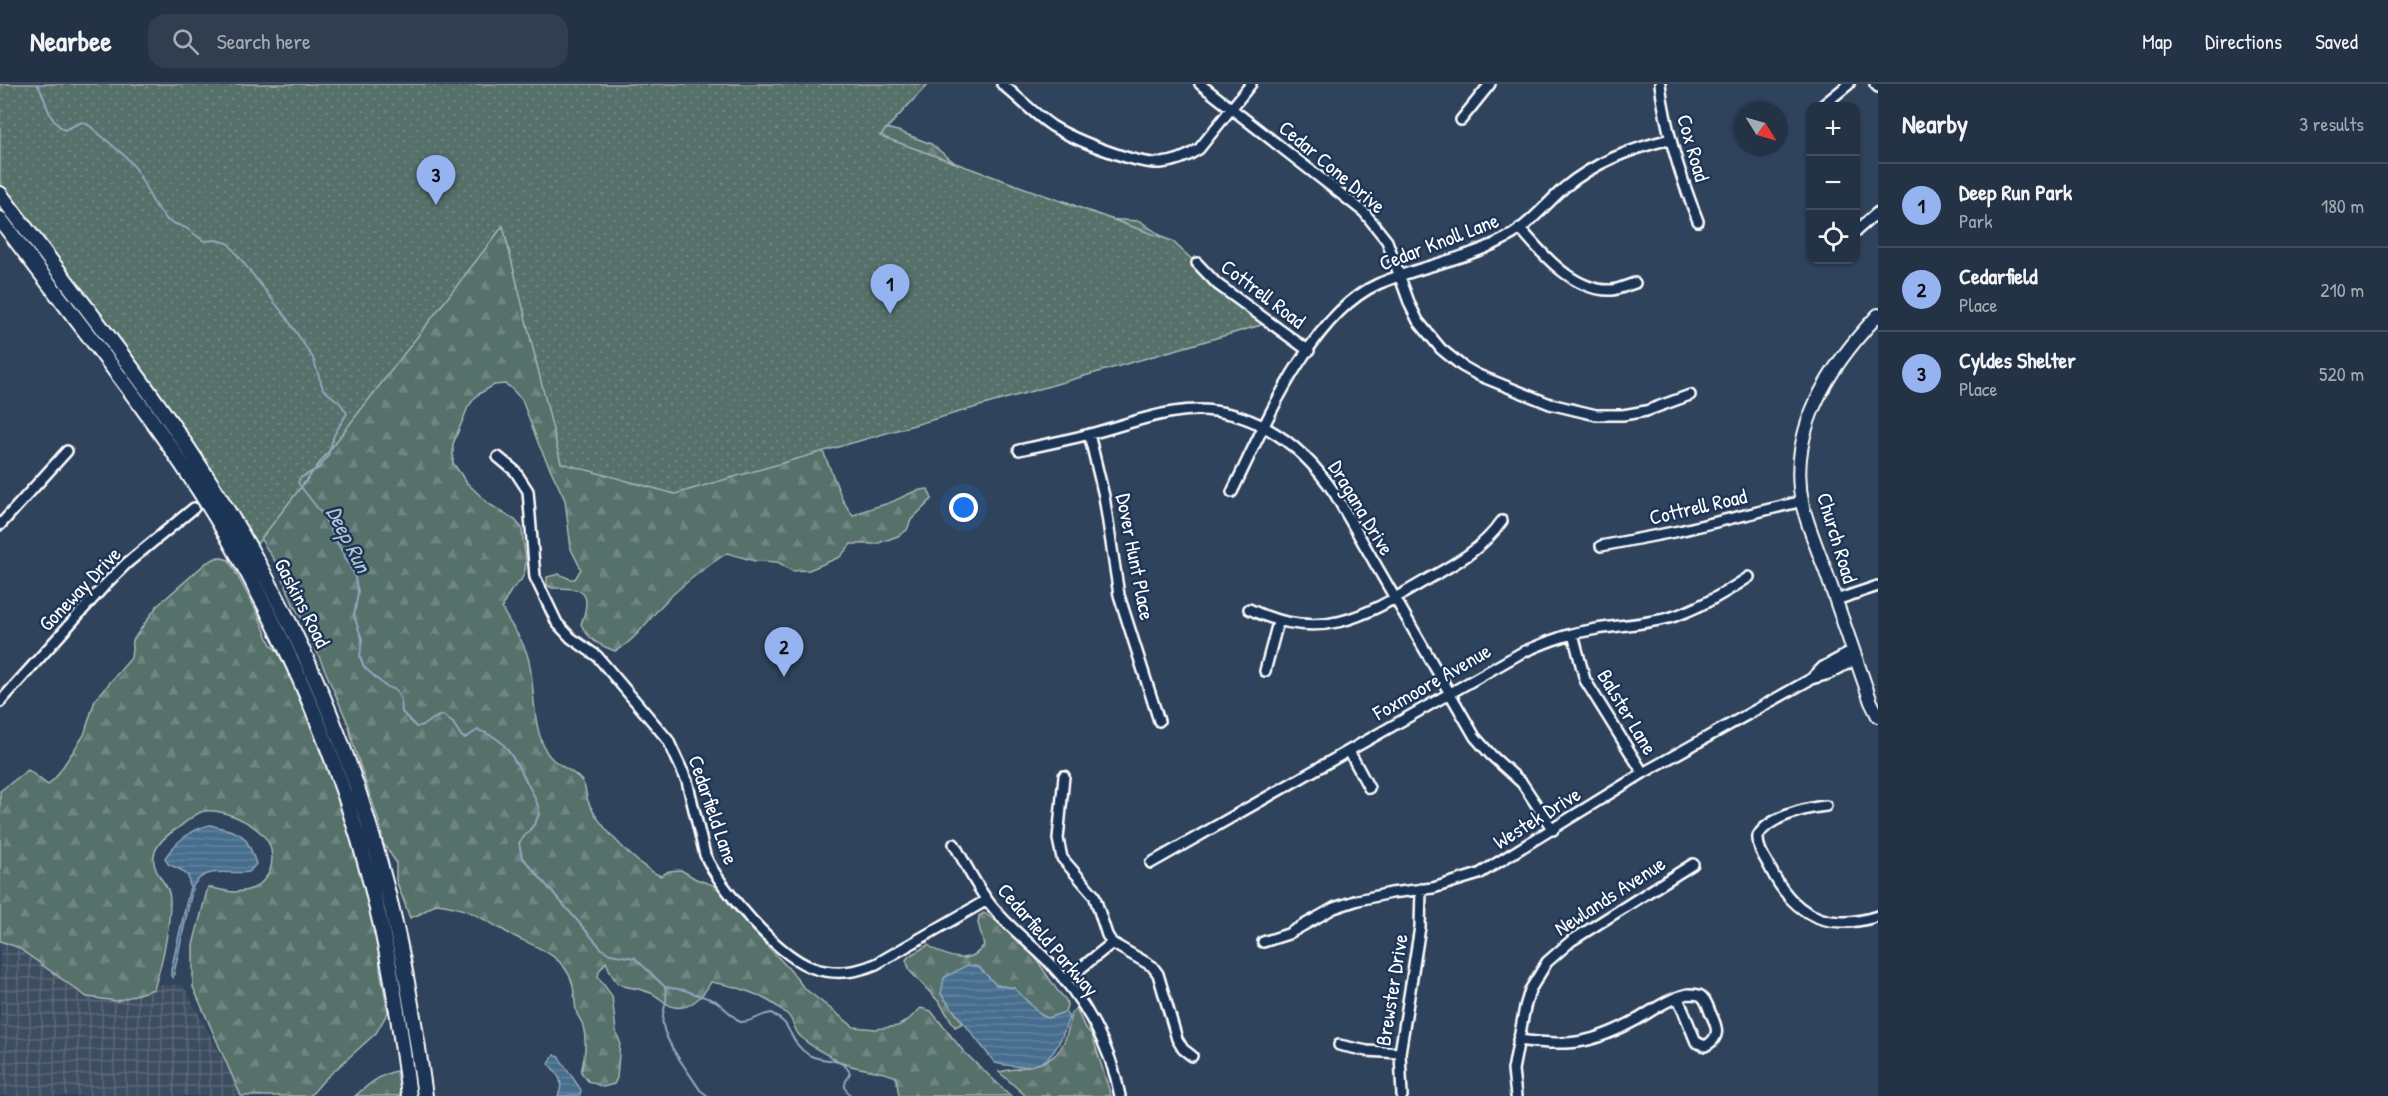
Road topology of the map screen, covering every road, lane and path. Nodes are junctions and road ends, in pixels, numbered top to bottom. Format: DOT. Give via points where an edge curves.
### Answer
graph roads {
  1 [pos="1002,84"];
  2 [pos="1200,84"];
  3 [pos="1251,84"];
  4 [pos="1490,84"];
  5 [pos="1660,84"];
  6 [pos="1849,84"];
  7 [pos="1827,102"];
  8 [pos="1232,109"];
  9 [pos="1461,120"];
  10 [pos="1670,139"];
  11 [pos="0,194"];
  12 [pos="1878,212"];
  13 [pos="0,219"];
  14 [pos="1698,221"];
  15 [pos="1520,228"];
  16 [pos="1860,228"];
  17 [pos="1197,263"];
  18 [pos="1400,277"];
  19 [pos="1635,283"];
  20 [pos="1878,315"];
  21 [pos="1309,351"];
  22 [pos="1690,395"];
  23 [pos="1264,426"];
  24 [pos="1089,434"];
  25 [pos="1019,450"];
  26 [pos="67,451"];
  27 [pos="498,457"];
  28 [pos="1232,492"];
  29 [pos="1803,501"];
  30 [pos="194,508"];
  31 [pos="1502,521"];
  32 [pos="0,525"];
  33 [pos="1601,546"];
  34 [pos="1749,577"];
  35 [pos="1878,586"];
  36 [pos="1395,599"];
  37 [pos="1836,600"];
  38 [pos="1249,609"];
  39 [pos="1278,622"];
  40 [pos="1573,634"];
  41 [pos="1854,655"];
  42 [pos="1265,671"];
  43 [pos="1449,693"];
  44 [pos="0,702"];
  45 [pos="1878,716"];
  46 [pos="1159,721"];
  47 [pos="1349,751"];
  48 [pos="1643,773"];
  49 [pos="1064,776"];
  50 [pos="1369,788"];
  51 [pos="1826,806"];
  52 [pos="1553,830"];
  53 [pos="954,844"];
  54 [pos="1151,864"];
  55 [pos="1692,864"];
  56 [pos="1421,889"];
  57 [pos="987,900"];
  58 [pos="1878,915"];
  59 [pos="1263,942"];
  60 [pos="1112,944"];
  61 [pos="1065,981"];
  62 [pos="1678,998"];
  63 [pos="1518,1040"];
  64 [pos="1339,1045"];
  65 [pos="1400,1053"];
  66 [pos="1192,1056"];
  67 [pos="409,1096"];
  68 [pos="425,1096"];
  69 [pos="1120,1096"];
  70 [pos="1402,1096"];
  71 [pos="1516,1096"];
  1 -- 8 [label="street" via="1064,133 1147,163 1160,164 1188,156 1209,139"];
  2 -- 8 [label="street, Cedar Cone Drive"];
  3 -- 8 [label="street"];
  4 -- 9 [label="street"];
  5 -- 10 [label="street, Cox Road"];
  6 -- 7 [label="street"];
  8 -- 18 [label="street, Cedar Cone Drive" via="1364,212 1387,241"];
  10 -- 14 [label="street, Cox Road"];
  10 -- 15 [label="street, Cedar Knoll Lane" via="1626,152 1589,170"];
  11 -- 68 [label="main road, Gaskins Road" via="192,454 247,543 291,627 347,758 379,856 407,979"];
  12 -- 16 [label="street"];
  13 -- 67 [label="main road, Gaskins Road" via="199,490 254,584 290,657 328,748 369,877 393,982"];
  15 -- 18 [label="street, Cedar Knoll Lane" via="1485,248"];
  15 -- 19 [label="street" via="1545,257 1575,279 1609,290"];
  17 -- 21 [label="street, Cottrell Road" via="1217,284"];
  18 -- 21 [label="street, Cedar Knoll Lane" via="1350,300"];
  18 -- 22 [label="street, Cedar Cone Drive" via="1418,321 1441,350 1468,370 1495,382 1596,416 1646,411"];
  20 -- 29 [label="main road, Church Road" via="1833,370 1812,409 1802,442"];
  21 -- 23 [label="street, Cedar Knoll Lane" via="1292,373"];
  23 -- 24 [label="street, Dragana Drive" via="1226,413 1193,410 1157,415"];
  23 -- 28 [label="street, Cedar Knoll Lane"];
  23 -- 36 [label="street, Dragana Drive" via="1298,448 1322,474"];
  24 -- 25 [label="street, Dragana Drive"];
  24 -- 46 [label="street, Dover Hunt Place" via="1104,496 1119,595"];
  26 -- 32 [label="street"];
  27 -- 57 [label="street, Cedarfield Lane" via="515,471 528,491 536,577 556,623 597,656 664,735 687,781 710,866 746,913 780,946 812,968 837,973 858,971"];
  29 -- 33 [label="street, Cottrell Road"];
  29 -- 37 [label="main road, Church Road"];
  30 -- 44 [label="street, Goneway Drive" via="106,584"];
  31 -- 36 [label="street" via="1469,556"];
  34 -- 40 [label="street, Foxmoore Avenue" via="1708,602 1672,616"];
  35 -- 37 [label="street"];
  36 -- 39 [label="street" via="1365,615 1336,623"];
  36 -- 43 [label="street, Dragana Drive"];
  37 -- 41 [label="main road, Church Road"];
  38 -- 39 [label="street"];
  39 -- 42 [label="street"];
  40 -- 43 [label="street, Foxmoore Avenue" via="1521,653"];
  40 -- 48 [label="street, Balster Lane" via="1585,680"];
  41 -- 45 [label="main road, Church Road"];
  41 -- 48 [label="street, Westek Drive" via="1823,667 1811,679"];
  43 -- 47 [label="street, Foxmoore Avenue"];
  43 -- 52 [label="street, Dragana Drive" via="1482,747 1515,775"];
  47 -- 50 [label="street"];
  47 -- 54 [label="street, Foxmoore Avenue"];
  48 -- 52 [label="street, Westek Drive"];
  49 -- 60 [label="street" via="1059,848 1066,865 1094,895"];
  51 -- 58 [label="street" via="1802,809 1764,828 1758,836 1760,849 1781,890 1800,908 1834,921"];
  52 -- 56 [label="street, Westek Drive" via="1479,874"];
  53 -- 57 [label="street, Cedarfield Parkway"];
  55 -- 63 [label="street, Newlands Avenue" via="1555,954 1530,990"];
  56 -- 59 [label="street, Westek Drive" via="1347,903 1288,934"];
  56 -- 65 [label="street, Brewster Drive" via="1420,927"];
  57 -- 61 [label="street, Cedarfield Parkway"];
  60 -- 61 [label="street"];
  60 -- 66 [label="street" via="1152,966 1158,974 1177,1039"];
  61 -- 69 [label="street, Cedarfield Parkway" via="1094,1024"];
  62 -- 62 [label="street" via="1689,994 1700,995 1704,1000 1718,1028 1712,1042 1705,1046 1696,1042"];
  62 -- 63 [label="street" via="1593,1040 1560,1045"];
  63 -- 71 [label="street, Newlands Avenue" via="1513,1070"];
  64 -- 65 [label="street"];
  65 -- 70 [label="street, Brewster Drive"];
}
